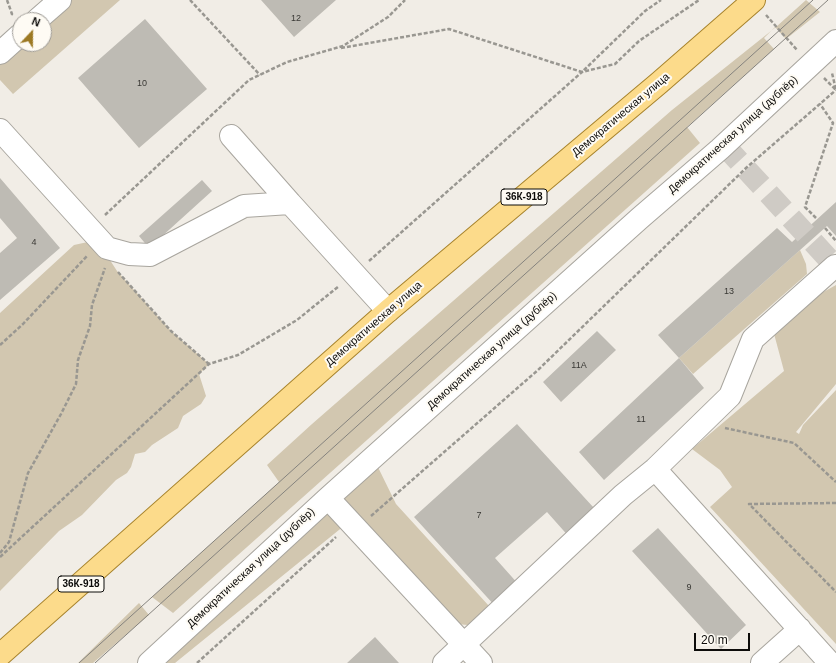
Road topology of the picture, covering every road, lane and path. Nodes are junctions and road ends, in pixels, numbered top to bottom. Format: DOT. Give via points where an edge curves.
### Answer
graph roads {
  1 [pos="60,0"];
  2 [pos="190,0"];
  3 [pos="405,0"];
  4 [pos="661,0"];
  5 [pos="754,0"];
  6 [pos="46,12"];
  7 [pos="836,41"];
  8 [pos="12,42"];
  9 [pos="332,49"];
  10 [pos="0,52"];
  11 [pos="260,75"];
  12 [pos="836,90"];
  13 [pos="820,104"];
  14 [pos="0,130"];
  15 [pos="231,136"];
  16 [pos="290,203"];
  17 [pos="116,204"];
  18 [pos="816,218"];
  19 [pos="825,228"];
  20 [pos="836,241"];
  21 [pos="109,261"];
  22 [pos="836,267"];
  23 [pos="388,311"];
  24 [pos="0,345"];
  25 [pos="209,364"];
  26 [pos="718,426"];
  27 [pos="656,469"];
  28 [pos="836,482"];
  29 [pos="328,498"];
  30 [pos="836,503"];
  31 [pos="350,521"];
  32 [pos="0,553"];
  33 [pos="836,592"];
  34 [pos="800,629"];
  35 [pos="464,645"];
  36 [pos="0,655"];
  37 [pos="149,663"];
  38 [pos="197,663"];
  39 [pos="444,663"];
  40 [pos="481,663"];
  41 [pos="762,663"];
  42 [pos="830,663"];
  1 -- 6 [label="street"];
  2 -- 11 [label="path"];
  3 -- 9 [label="path" via="388,17 343,46"];
  4 -- 9 [label="path" via="645,11 582,72 449,29 380,43"];
  5 -- 23 [label="main road, Демократическая улица / 36К-918" via="660,83"];
  7 -- 29 [label="street, Демократическая улица (дублёр)" via="720,149"];
  8 -- 10 [label="street"];
  9 -- 11 [label="path" via="287,62"];
  11 -- 17 [label="path" via="248,80"];
  12 -- 13 [label="path"];
  13 -- 18 [label="path" via="833,123 805,207"];
  13 -- 31 [label="path" via="746,168 538,370 362,524"];
  14 -- 21 [label="street"];
  15 -- 16 [label="street"];
  16 -- 21 [label="street" via="244,206 150,255 129,254"];
  16 -- 23 [label="street"];
  19 -- 20 [label="path"];
  21 -- 24 [label="path" via="95,247"];
  21 -- 25 [label="path" via="171,331"];
  21 -- 32 [label="path" via="92,305 90,326 78,360 76,384 28,474 9,542"];
  22 -- 27 [label="street" via="753,339 730,396"];
  23 -- 36 [label="main road, Демократическая улица / 36К-918"];
  26 -- 28 [label="path" via="794,443"];
  27 -- 34 [label="street"];
  27 -- 35 [label="street" via="623,495"];
  29 -- 31 [label="street"];
  29 -- 37 [label="street, Демократическая улица (дублёр)"];
  30 -- 33 [label="path" via="749,504"];
  31 -- 35 [label="street"];
  31 -- 38 [label="path" via="347,527"];
  34 -- 41 [label="street"];
  34 -- 42 [label="street"];
  35 -- 39 [label="street"];
  35 -- 40 [label="street"];
}
